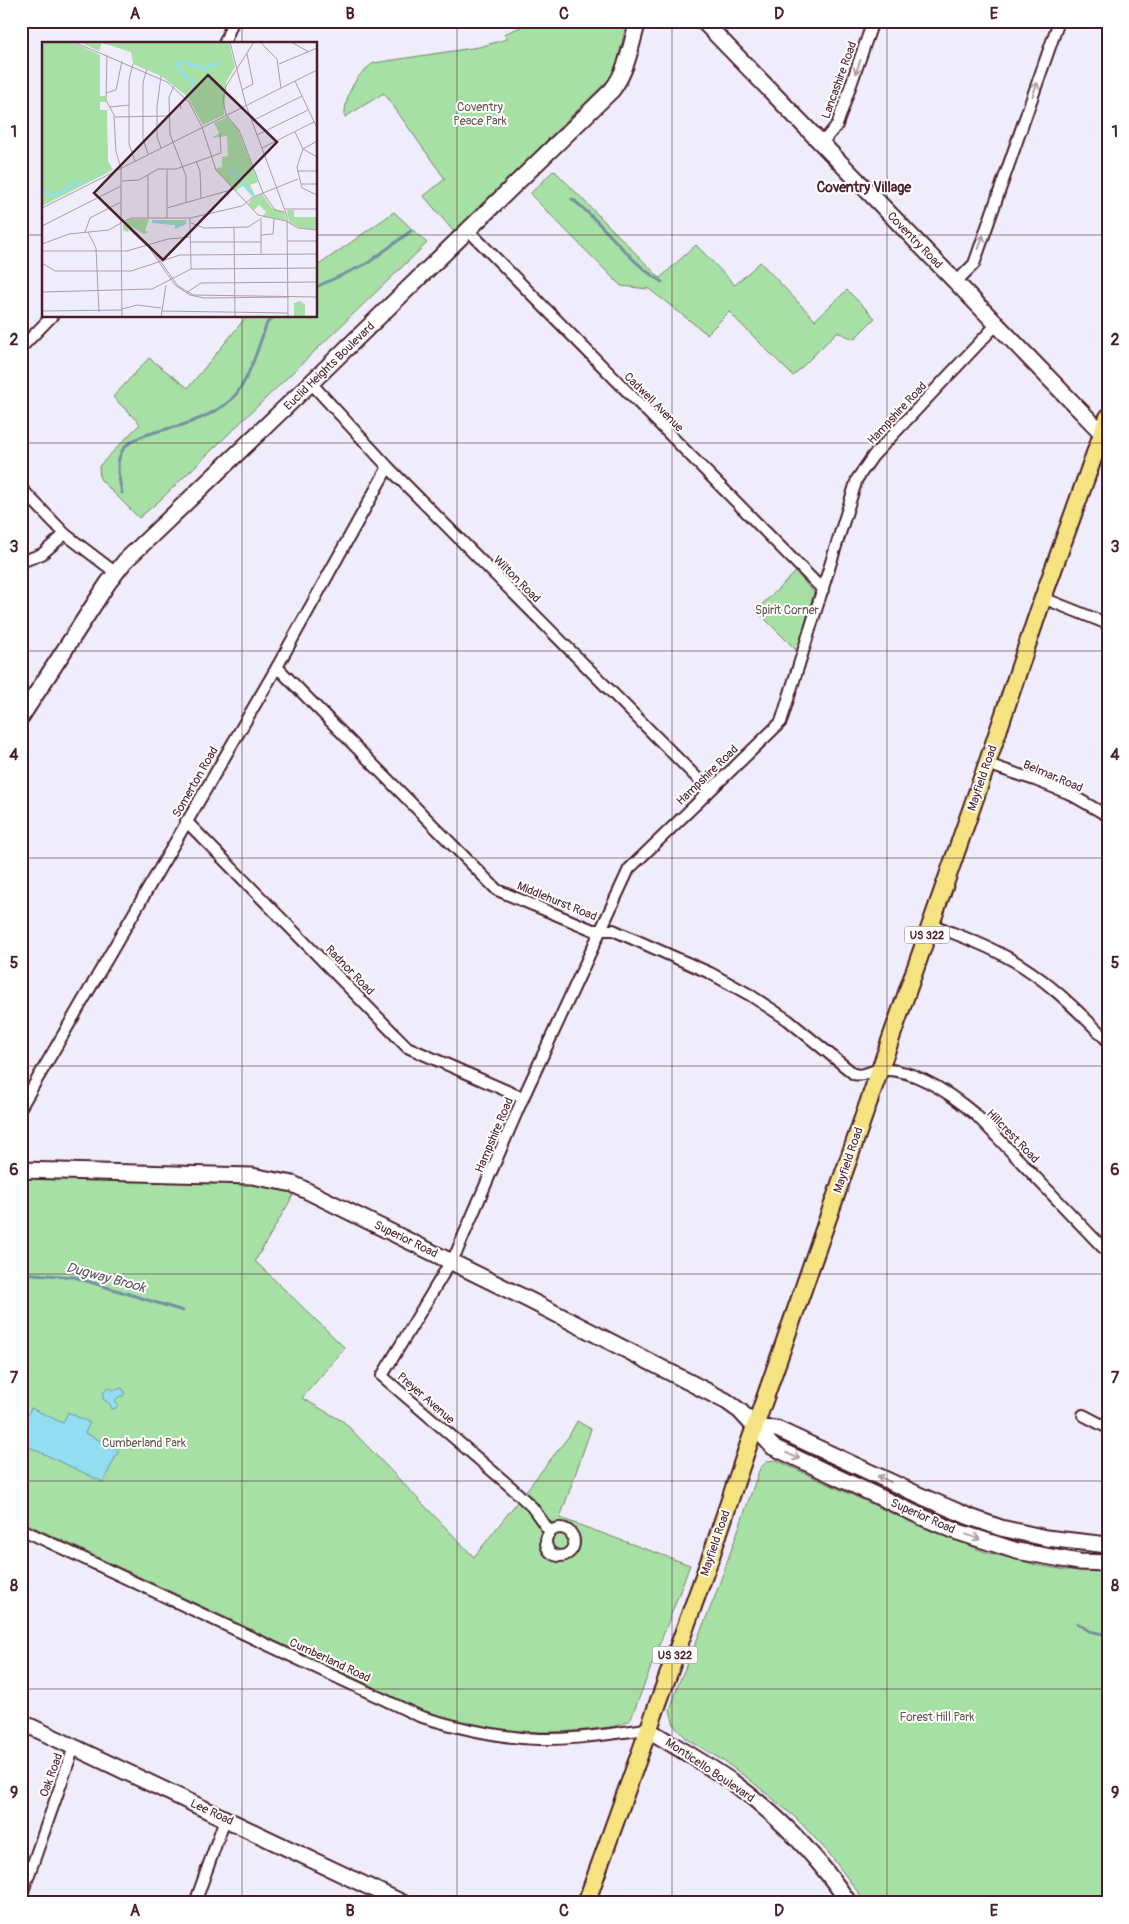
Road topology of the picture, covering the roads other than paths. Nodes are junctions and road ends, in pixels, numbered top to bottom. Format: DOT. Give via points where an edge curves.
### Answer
graph roads {
  1 [pos="232,21"];
  2 [pos="638,21"];
  3 [pos="703,21"];
  4 [pos="873,21"];
  5 [pos="1059,21"];
  6 [pos="225,42"];
  7 [pos="822,143"];
  8 [pos="469,231"];
  9 [pos="956,282"];
  10 [pos="50,318"];
  11 [pos="996,325"];
  12 [pos="21,348"];
  13 [pos="311,383"];
  14 [pos="1108,417"];
  15 [pos="1105,434"];
  16 [pos="388,467"];
  17 [pos="21,488"];
  18 [pos="65,534"];
  19 [pos="21,562"];
  20 [pos="116,573"];
  21 [pos="822,590"];
  22 [pos="1043,598"];
  23 [pos="1108,624"];
  24 [pos="277,667"];
  25 [pos="21,717"];
  26 [pos="987,764"];
  27 [pos="709,790"];
  28 [pos="1108,816"];
  29 [pos="186,821"];
  30 [pos="931,924"];
  31 [pos="600,930"];
  32 [pos="1108,1040"];
  33 [pos="879,1070"];
  34 [pos="523,1098"];
  35 [pos="21,1107"];
  36 [pos="21,1170"];
  37 [pos="1108,1253"];
  38 [pos="451,1261"];
  39 [pos="1083,1415"];
  40 [pos="755,1428"];
  41 [pos="1108,1428"];
  42 [pos="846,1461"];
  43 [pos="838,1478"];
  44 [pos="930,1500"];
  45 [pos="922,1516"];
  46 [pos="21,1529"];
  47 [pos="550,1532"];
  48 [pos="1046,1538"];
  49 [pos="1108,1545"];
  50 [pos="1042,1557"];
  51 [pos="1108,1563"];
  52 [pos="21,1722"];
  53 [pos="647,1729"];
  54 [pos="74,1747"];
  55 [pos="225,1818"];
  56 [pos="21,1897"];
  57 [pos="376,1897"];
  58 [pos="195,1903"];
  59 [pos="403,1903"];
  60 [pos="586,1903"];
  61 [pos="849,1903"];
  1 -- 6 [label="street"];
  2 -- 8 [label="main road, Euclid Heights Boulevard" via="625,67 616,85"];
  3 -- 7 [label="main road, Coventry Road"];
  4 -- 7 [label="street, Lancashire Road, one-way" via="837,125"];
  9 -- 5 [label="street, one-way" via="974,264"];
  7 -- 9 [label="main road, Coventry Road"];
  8 -- 13 [label="main road, Euclid Heights Boulevard"];
  8 -- 21 [label="street, Cadwell Avenue"];
  9 -- 11 [label="main road, Coventry Road"];
  10 -- 12 [label="street"];
  11 -- 15 [label="main road, Coventry Road"];
  11 -- 21 [label="street, Hampshire Road" via="856,479"];
  13 -- 16 [label="street, Wilton Road"];
  13 -- 20 [label="main road, Euclid Heights Boulevard"];
  14 -- 15 [label="main road, Mayfield Road / US 322"];
  15 -- 22 [label="main road, Mayfield Road / US 322"];
  16 -- 24 [label="street, Somerton Road"];
  16 -- 27 [label="street, Wilton Road"];
  17 -- 18 [label="street"];
  18 -- 19 [label="street" via="42,554"];
  18 -- 20 [label="street"];
  20 -- 25 [label="main road, Euclid Heights Boulevard"];
  21 -- 27 [label="street, Hampshire Road" via="781,722"];
  22 -- 23 [label="street"];
  22 -- 26 [label="main road, Mayfield Road / US 322"];
  24 -- 29 [label="street, Somerton Road"];
  24 -- 31 [label="street, Middlehurst Road" via="497,890 593,930"];
  26 -- 28 [label="street, Belmar Road" via="1068,793"];
  26 -- 30 [label="main road, Mayfield Road / US 322"];
  27 -- 31 [label="street, Hampshire Road" via="629,869"];
  29 -- 34 [label="street, Radnor Road" via="407,1047"];
  29 -- 35 [label="street, Somerton Road"];
  30 -- 32 [label="street" via="1017,963 1055,989"];
  30 -- 33 [label="main road, Mayfield Road / US 322"];
  31 -- 33 [label="street, Middlehurst Road" via="612,930 679,959 750,995 788,1020 854,1074 858,1076"];
  31 -- 34 [label="street, Hampshire Road"];
  33 -- 37 [label="street, Hillcrest Road" via="901,1072 924,1080 964,1105"];
  33 -- 40 [label="main road, Mayfield Road / US 322"];
  34 -- 38 [label="street, Hampshire Road"];
  36 -- 38 [label="main road, Superior Road" via="252,1176 294,1184"];
  38 -- 40 [label="main road, Superior Road" via="726,1401"];
  38 -- 47 [label="street, Preyer Avenue" via="382,1376 532,1507"];
  39 -- 41 [label="street"];
  40 -- 42 [label="main road, Superior Road" via="777,1429"];
  40 -- 43 [label="main road, Superior Road, one-way" via="774,1447"];
  40 -- 53 [label="main road, Mayfield Road / US 322"];
  42 -- 43 [label="main road"];
  44 -- 42 [label="main road, Superior Road, one-way"];
  43 -- 45 [label="main road, Superior Road"];
  44 -- 45 [label="main road"];
  44 -- 48 [label="main road, Superior Road" via="1001,1528"];
  45 -- 50 [label="main road, Superior Road, one-way" via="991,1543"];
  46 -- 53 [label="street, Cumberland Road" via="419,1716 456,1727 518,1738 581,1737"];
  48 -- 49 [label="main road, Superior Road"];
  48 -- 50 [label="main road"];
  50 -- 51 [label="main road, Superior Road"];
  52 -- 54 [label="main road, Lee Road"];
  53 -- 60 [label="main road, Mayfield Road / US 322"];
  53 -- 61 [label="main road, Monticello Boulevard" via="734,1784 774,1816 829,1873"];
  54 -- 55 [label="main road, Lee Road"];
  54 -- 56 [label="street, Oak Road"];
  55 -- 57 [label="main road, Lee Road"];
  55 -- 58 [label="street"];
  57 -- 59 [label="main road, Lee Road"];
}
